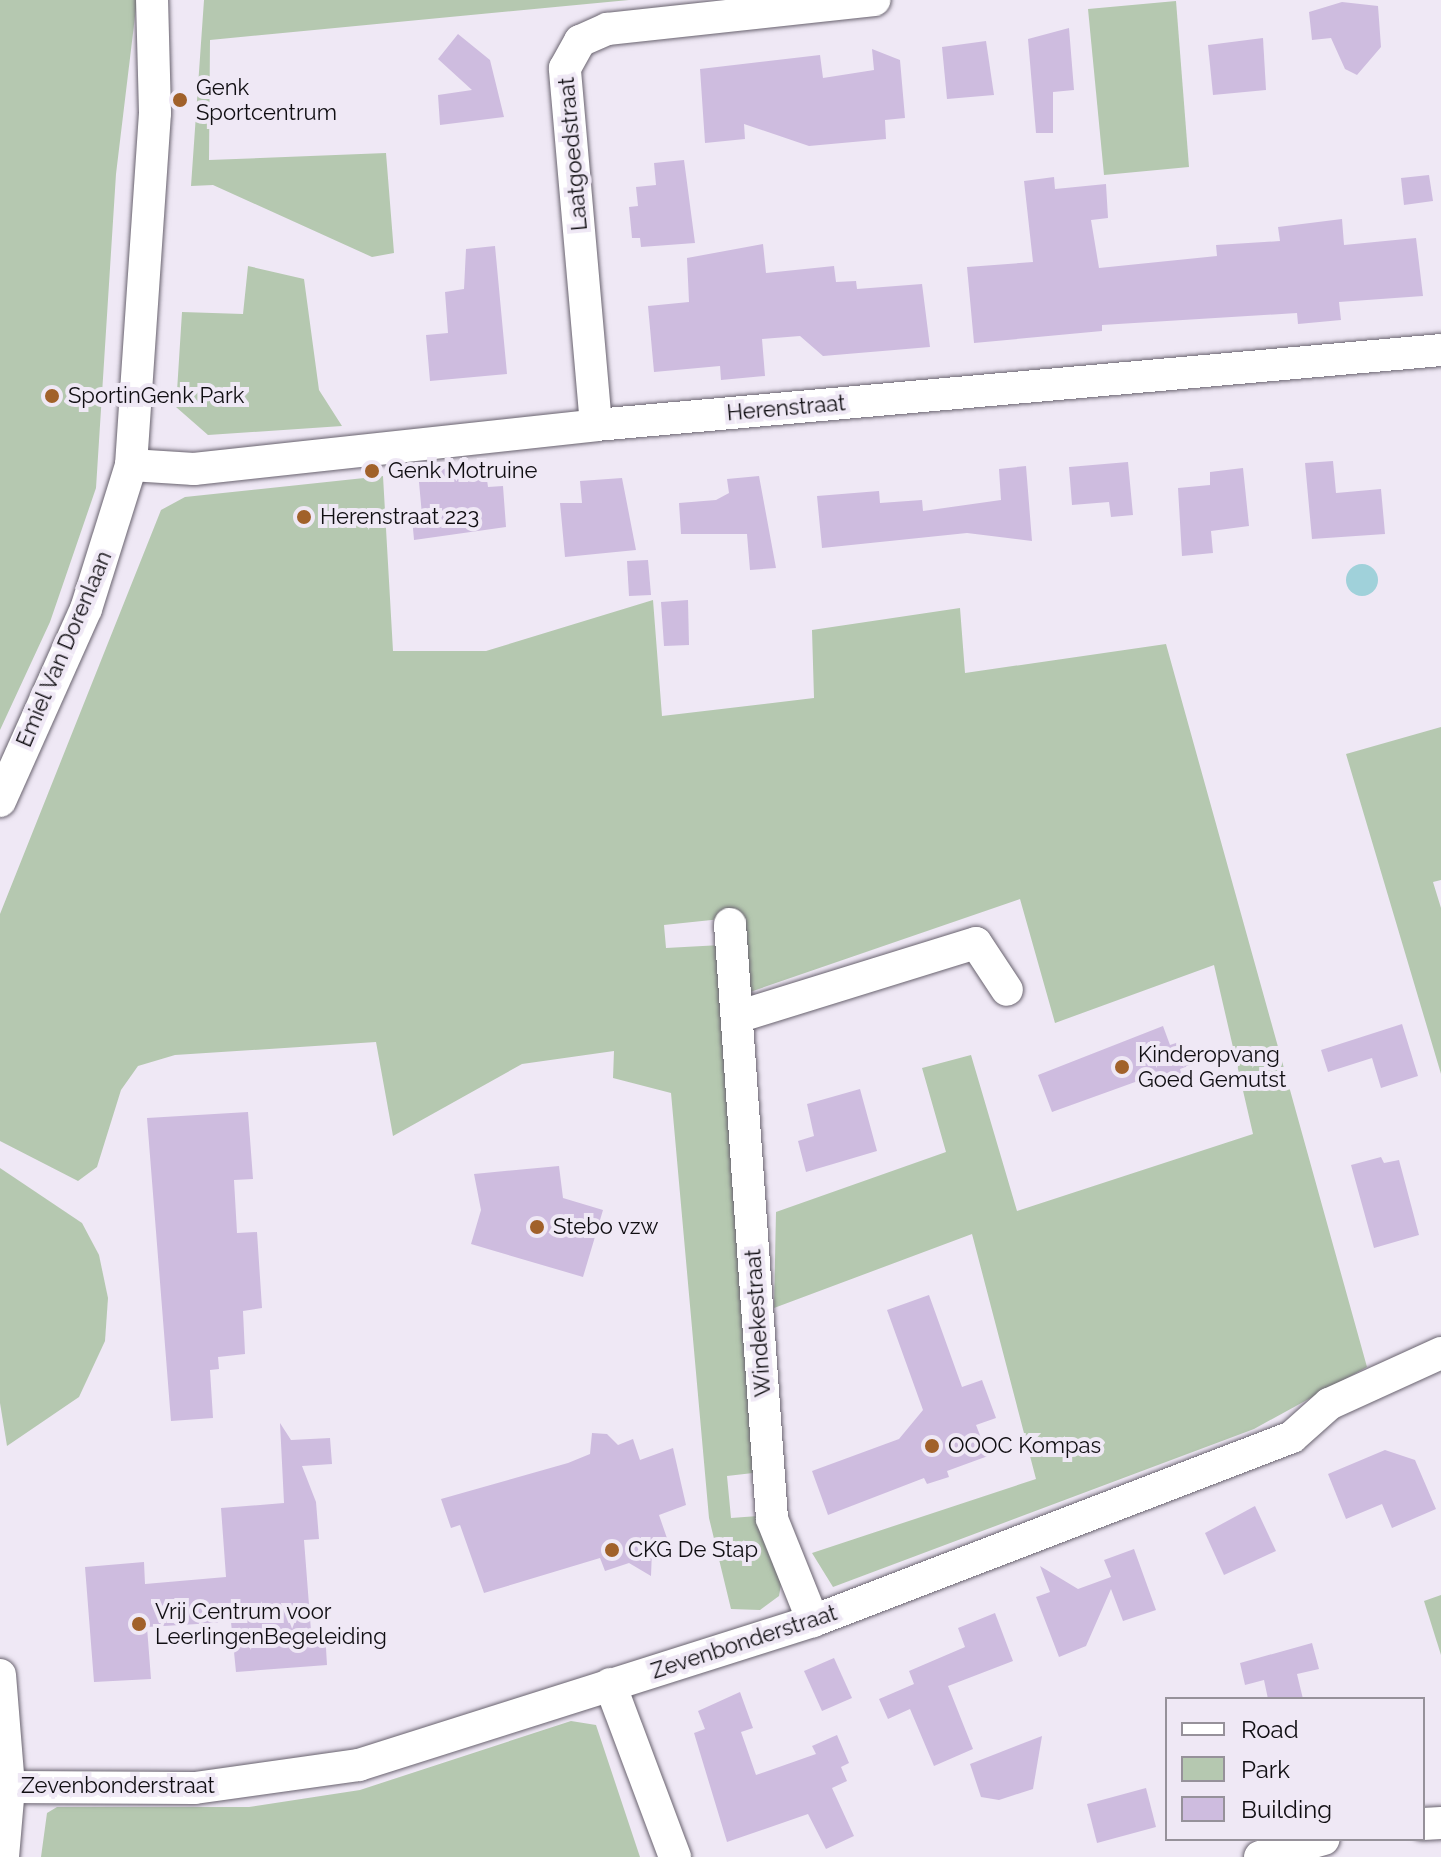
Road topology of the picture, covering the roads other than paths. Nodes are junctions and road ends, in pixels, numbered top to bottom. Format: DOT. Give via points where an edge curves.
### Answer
graph roads {
  1 [pos="152,0"];
  2 [pos="175,0"];
  3 [pos="874,0"];
  4 [pos="155,113"];
  5 [pos="1441,350"];
  6 [pos="596,425"];
  7 [pos="131,465"];
  8 [pos="0,801"];
  9 [pos="730,924"];
  10 [pos="1007,990"];
  11 [pos="737,1017"];
  12 [pos="1441,1353"];
  13 [pos="813,1621"];
  14 [pos="0,1675"];
  15 [pos="610,1684"];
  16 [pos="9,1787"];
  17 [pos="1317,1841"];
  18 [pos="3,1857"];
  19 [pos="675,1857"];
  20 [pos="1260,1857"];
  1 -- 4 [label="street, Emiel Van Dorenlaan"];
  2 -- 4 [label="street, Emiel Van Dorenlaan" via="169,80"];
  3 -- 6 [label="street, Laatgoedstraat" via="607,29 580,41 565,68"];
  4 -- 7 [label="street, Emiel Van Dorenlaan"];
  5 -- 6 [label="street, Herenstraat"];
  6 -- 7 [label="street, Herenstraat" via="194,469"];
  7 -- 8 [label="street, Emiel Van Dorenlaan" via="86,609"];
  9 -- 11 [label="street, Windekestraat"];
  10 -- 11 [label="street" via="976,943"];
  11 -- 13 [label="street, Windekestraat" via="772,1519"];
  12 -- 13 [label="street, Zevenbonderstraat" via="1329,1404 1292,1437"];
  13 -- 15 [label="street, Zevenbonderstraat"];
  14 -- 16 [label="street"];
  15 -- 16 [label="street, Zevenbonderstraat" via="359,1765 272,1783"];
  15 -- 19 [label="street"];
  16 -- 18 [label="street"];
  17 -- 20 [label="street"];
}
